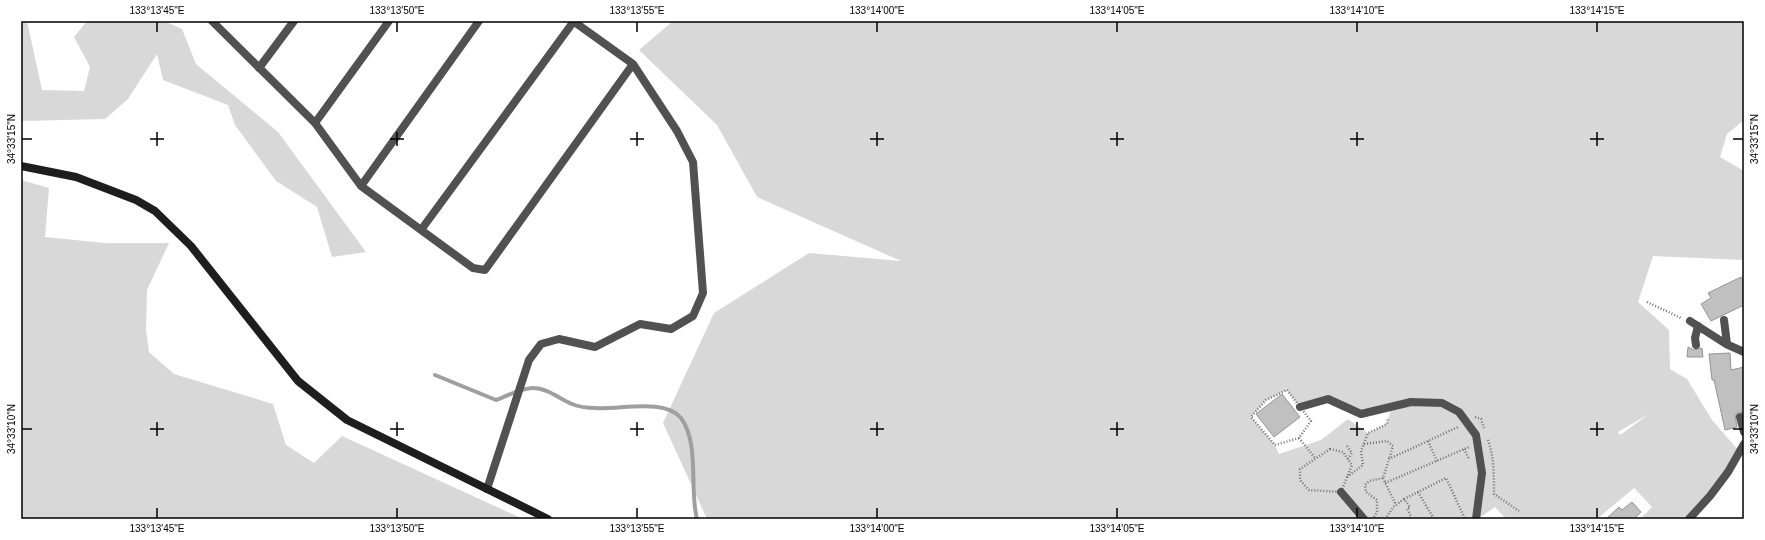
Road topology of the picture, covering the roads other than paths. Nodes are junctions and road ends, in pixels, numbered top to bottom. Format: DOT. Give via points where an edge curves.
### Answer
graph roads {
  1 [pos="212,21"];
  2 [pos="294,21"];
  3 [pos="389,21"];
  4 [pos="479,21"];
  5 [pos="574,21"];
  6 [pos="633,64"];
  7 [pos="259,68"];
  8 [pos="315,123"];
  9 [pos="21,166"];
  10 [pos="361,186"];
  11 [pos="421,230"];
  12 [pos="1724,320"];
  13 [pos="1690,322"];
  14 [pos="1698,326"];
  15 [pos="1727,344"];
  16 [pos="1696,345"];
  17 [pos="1744,352"];
  18 [pos="1300,407"];
  19 [pos="1740,417"];
  20 [pos="1744,432"];
  21 [pos="1744,444"];
  22 [pos="487,489"];
  23 [pos="1341,492"];
  24 [pos="548,519"];
  25 [pos="1364,519"];
  26 [pos="1476,519"];
  27 [pos="1690,519"];
  1 -- 7 [label="street"];
  2 -- 7 [label="street"];
  3 -- 8 [label="street"];
  4 -- 10 [label="street"];
  5 -- 6 [label="street"];
  5 -- 11 [label="street"];
  6 -- 11 [label="street" via="485,270 473,268"];
  6 -- 22 [label="street" via="677,131 693,162 703,293 693,316 671,329 640,324 595,347 559,339 541,344 529,360"];
  7 -- 8 [label="street"];
  8 -- 10 [label="street"];
  9 -- 22 [label="street" via="76,177 136,200 155,211 191,246 307,389 347,420"];
  10 -- 11 [label="street"];
  12 -- 15 [label="street"];
  13 -- 14 [label="street"];
  14 -- 15 [label="street"];
  14 -- 16 [label="street"];
  15 -- 17 [label="street"];
  18 -- 26 [label="street" via="1328,399 1361,414 1411,402 1442,403 1460,412 1476,434 1482,473"];
  19 -- 20 [label="street"];
  21 -- 27 [label="street" via="1719,484"];
  22 -- 24 [label="street"];
  23 -- 25 [label="street"];
}
